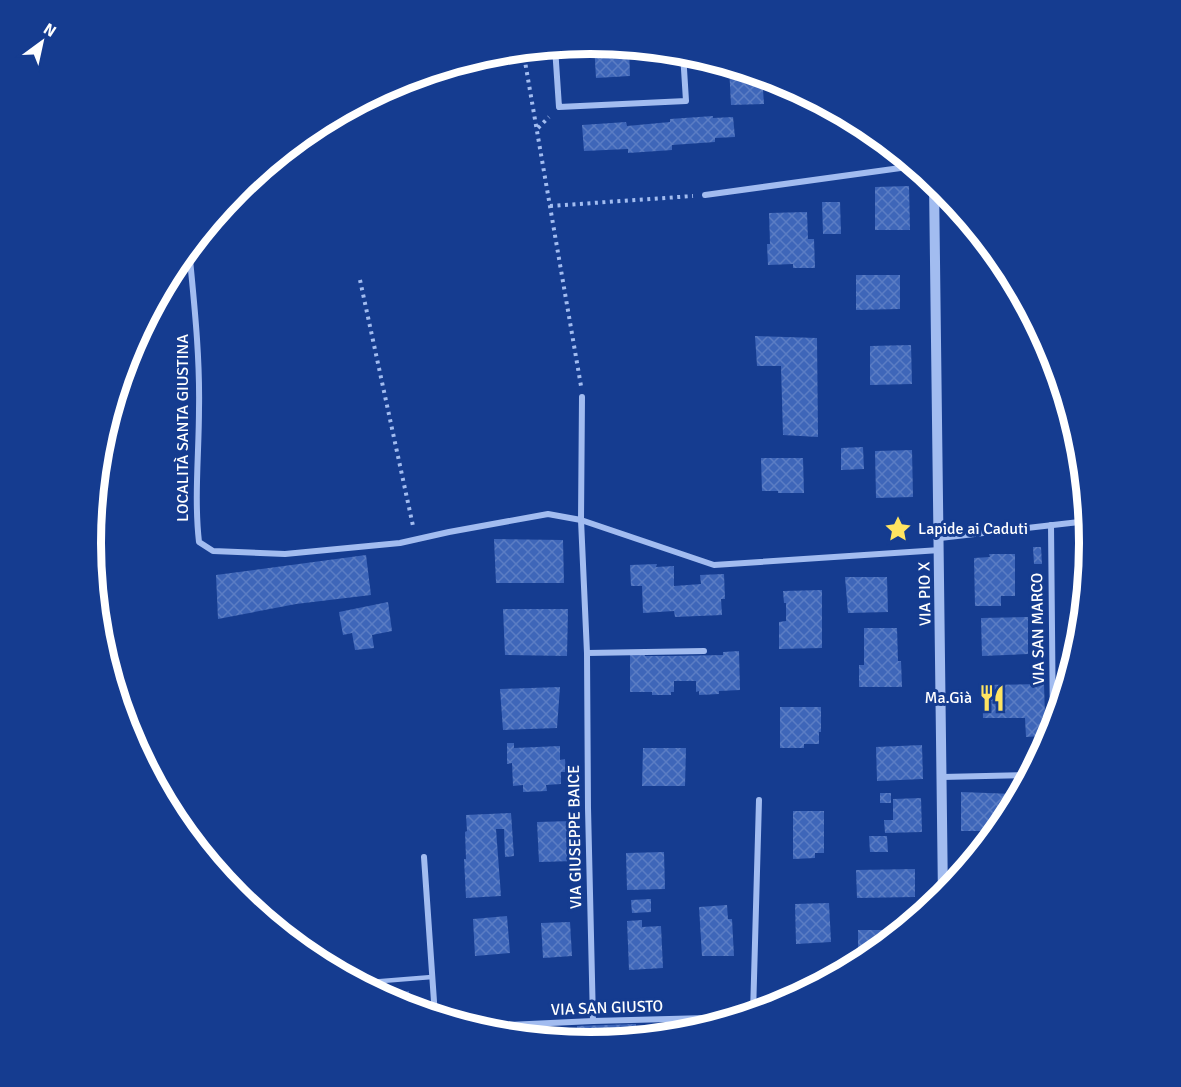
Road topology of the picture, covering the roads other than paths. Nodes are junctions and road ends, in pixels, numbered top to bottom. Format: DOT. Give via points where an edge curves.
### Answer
graph roads {
  1 [pos="556,55"];
  2 [pos="684,63"];
  3 [pos="904,168"];
  4 [pos="934,194"];
  5 [pos="705,195"];
  6 [pos="190,262"];
  7 [pos="582,398"];
  8 [pos="581,520"];
  9 [pos="1079,522"];
  10 [pos="1051,525"];
  11 [pos="940,538"];
  12 [pos="940,550"];
  13 [pos="704,651"];
  14 [pos="587,653"];
  15 [pos="1053,704"];
  16 [pos="1021,775"];
  17 [pos="942,777"];
  18 [pos="759,800"];
  19 [pos="424,857"];
  20 [pos="943,884"];
  21 [pos="432,977"];
  22 [pos="372,982"];
  23 [pos="753,1005"];
  24 [pos="434,1007"];
  25 [pos="710,1018"];
  26 [pos="593,1021"];
  27 [pos="504,1025"];
  1 -- 2 [label="street" via="559,107 686,101"];
  3 -- 5 [label="street"];
  4 -- 11 [label="street, VIA PIO X"];
  6 -- 8 [label="street, LOCALITÀ SANTA GIUSTINA" via="199,384 199,542 213,551 285,554 400,543 548,514"];
  7 -- 8 [label="street"];
  8 -- 12 [label="street, LOCALITÀ SANTA GIUSTINA" via="714,565"];
  8 -- 14 [label="street, VIA GIUSEPPE BAICE"];
  9 -- 10 [label="street"];
  10 -- 11 [label="street"];
  10 -- 15 [label="street, VIA SAN MARCO"];
  11 -- 12 [label="street, VIA PIO X"];
  12 -- 17 [label="street, VIA PIO X"];
  13 -- 14 [label="street"];
  14 -- 26 [label="street, VIA GIUSEPPE BAICE"];
  16 -- 17 [label="street"];
  17 -- 20 [label="street, VIA PIO X"];
  18 -- 23 [label="street"];
  19 -- 21 [label="street"];
  21 -- 22 [label="lane"];
  21 -- 24 [label="street"];
  25 -- 26 [label="street, VIA SAN GIUSTO"];
  26 -- 27 [label="street, VIA SAN GIUSTO"];
}
